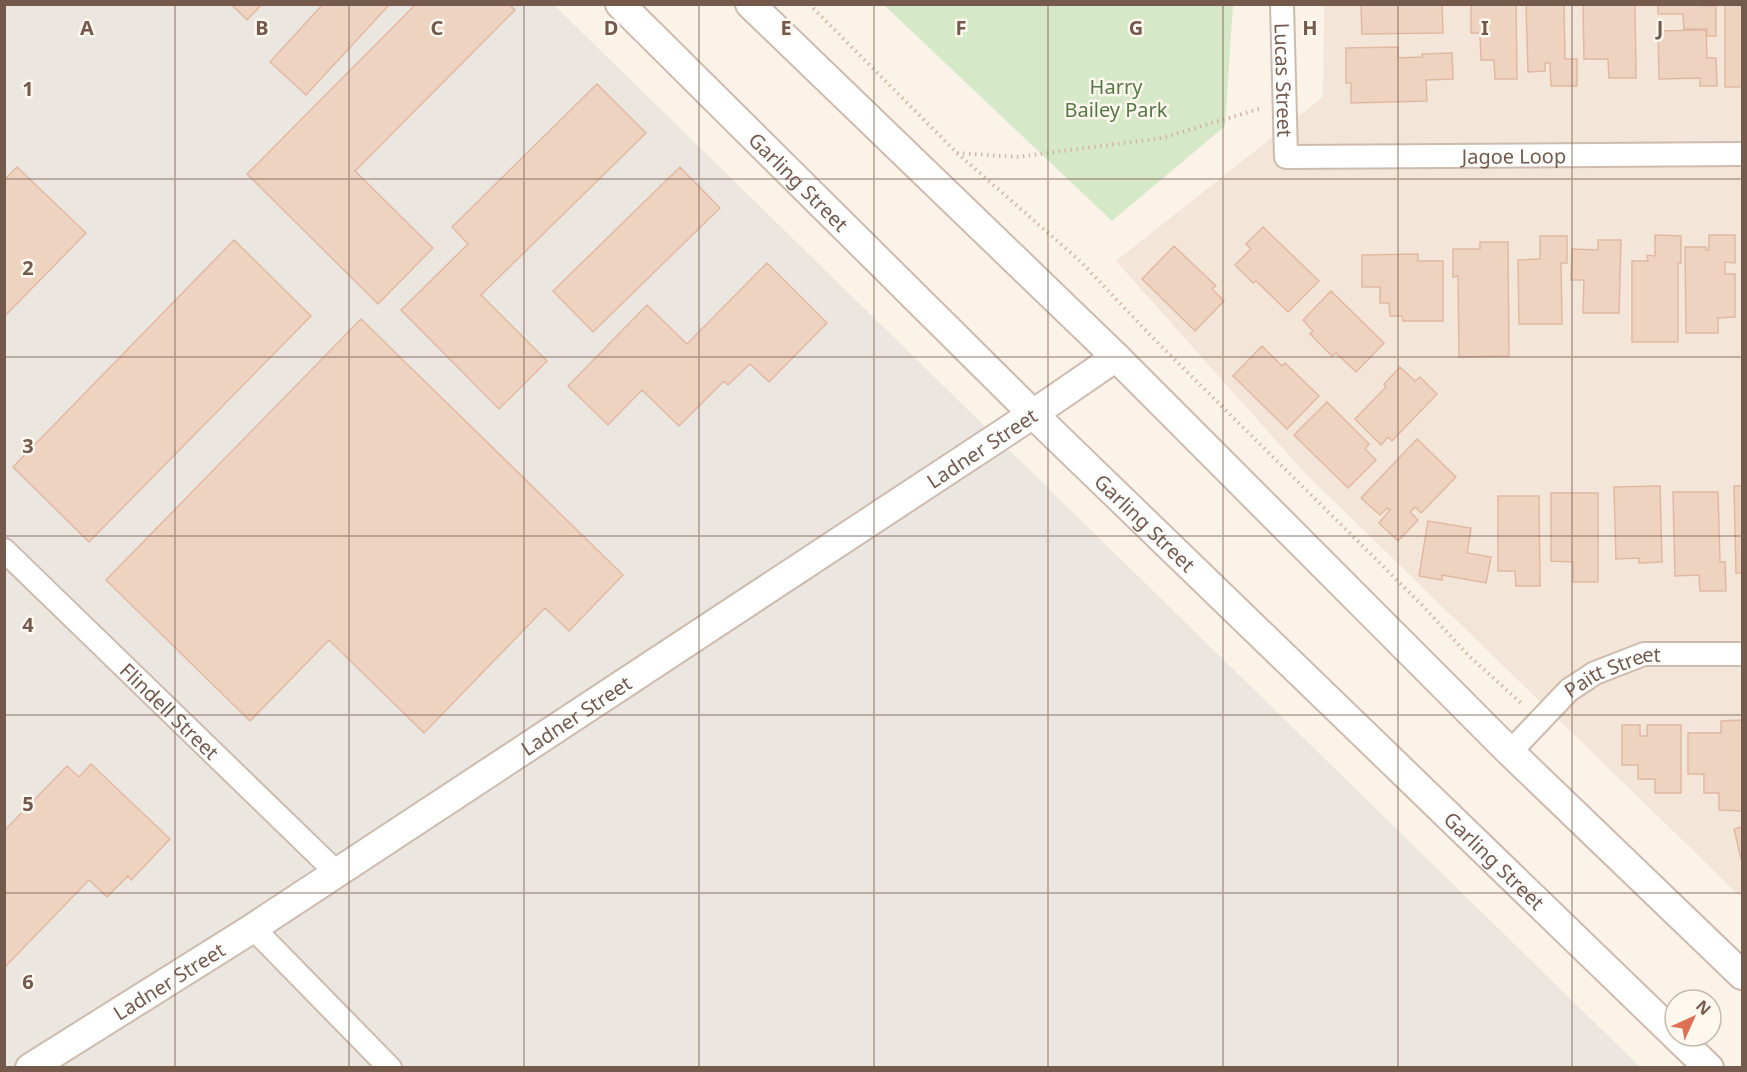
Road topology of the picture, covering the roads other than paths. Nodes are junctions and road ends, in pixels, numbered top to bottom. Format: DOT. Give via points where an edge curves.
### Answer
graph roads {
  1 [pos="620,4"];
  2 [pos="750,4"];
  3 [pos="1282,4"];
  4 [pos="1743,154"];
  5 [pos="1286,157"];
  6 [pos="1116,357"];
  7 [pos="1033,414"];
  8 [pos="4,550"];
  9 [pos="1743,654"];
  10 [pos="1510,752"];
  11 [pos="336,872"];
  12 [pos="253,928"];
  13 [pos="1743,975"];
  14 [pos="1663,1022"];
  15 [pos="1689,1048"];
  16 [pos="30,1068"];
  17 [pos="390,1068"];
  18 [pos="1709,1068"];
  1 -- 7 [label="street, Garling Street"];
  2 -- 6 [label="street"];
  3 -- 5 [label="street, Lucas Street"];
  4 -- 5 [label="street, Jagoe Loop"];
  6 -- 7 [label="street, Ladner Street"];
  6 -- 10 [label="street"];
  7 -- 11 [label="street, Ladner Street"];
  7 -- 14 [label="street, Garling Street"];
  8 -- 11 [label="street, Flindell Street"];
  9 -- 10 [label="street, Paitt Street" via="1644,654 1595,673 1569,690"];
  10 -- 13 [label="street"];
  11 -- 12 [label="street, Ladner Street"];
  12 -- 16 [label="street, Ladner Street"];
  12 -- 17 [label="street"];
  15 -- 18 [label="street, Garling Street"];
}
